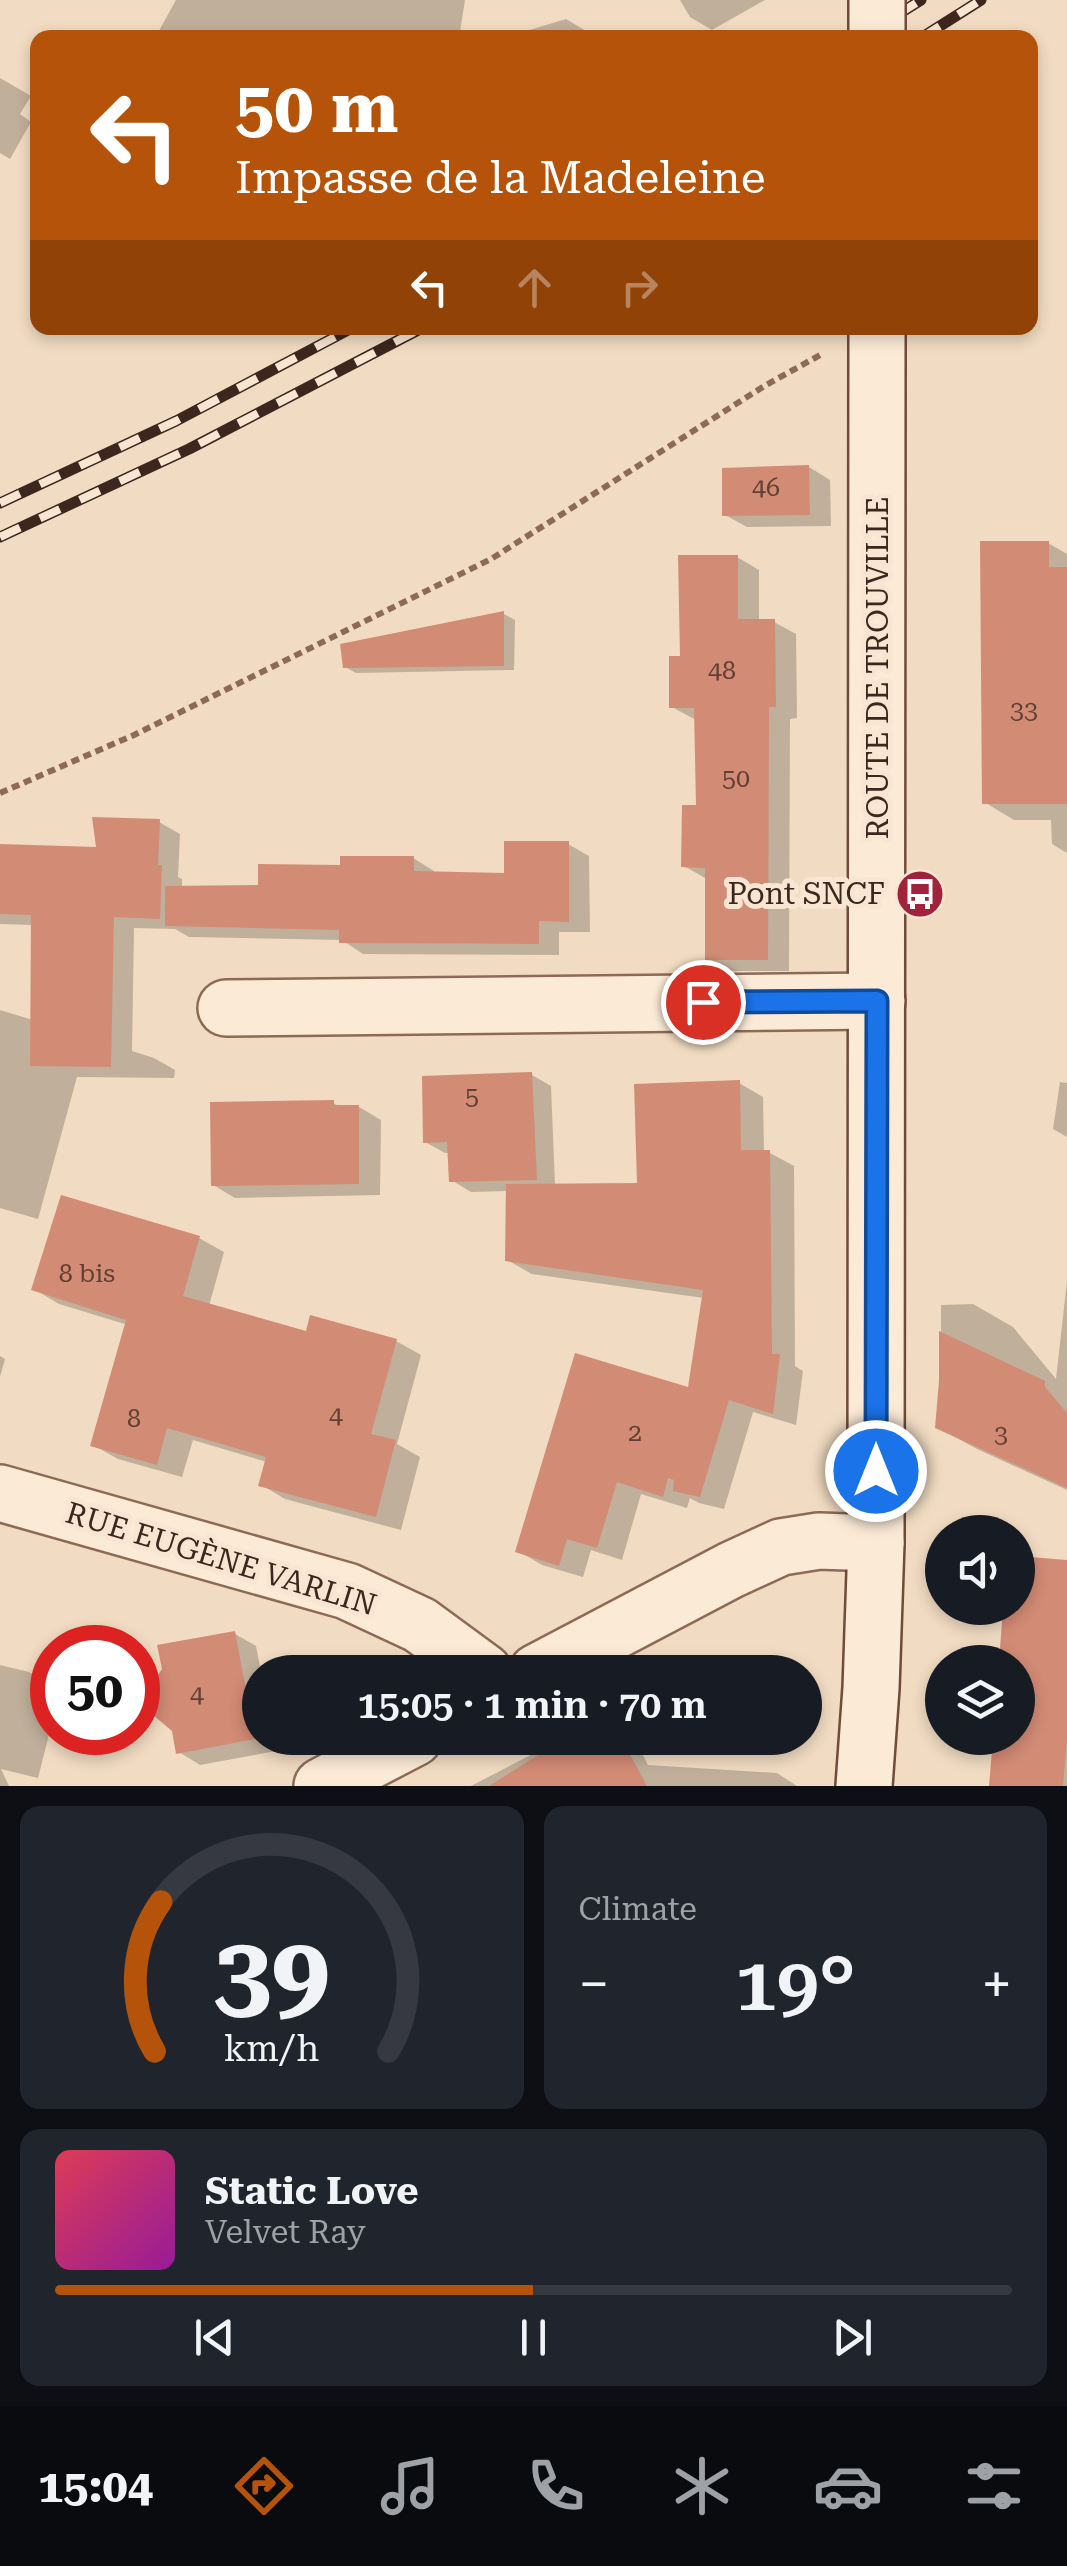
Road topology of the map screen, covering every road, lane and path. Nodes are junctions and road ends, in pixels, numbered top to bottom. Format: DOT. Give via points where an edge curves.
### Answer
graph roads {
  1 [pos="877,0"];
  2 [pos="877,30"];
  3 [pos="878,335"];
  4 [pos="827,351"];
  5 [pos="0,793"];
  6 [pos="877,1001"];
  7 [pos="226,1008"];
  8 [pos="0,1493"];
  9 [pos="876,1543"];
  10 [pos="461,1655"];
  11 [pos="569,1655"];
  12 [pos="381,1755"];
  13 [pos="322,1786"];
  14 [pos="864,1786"];
  1 -- 2 [label="street, bridge"];
  3 -- 6 [label="street, ROUTE DE TROUVILLE"];
  4 -- 5 [label="path" via="491,559 134,735"];
  6 -- 7 [label="street"];
  6 -- 9 [label="street, ROUTE DE TROUVILLE"];
  8 -- 10 [label="street, RUE EUGÈNE VARLIN" via="347,1591 420,1625"];
  9 -- 11 [label="street" via="781,1547"];
  9 -- 14 [label="street, ROUTE DE TROUVILLE"];
  12 -- 13 [label="street"];
}
